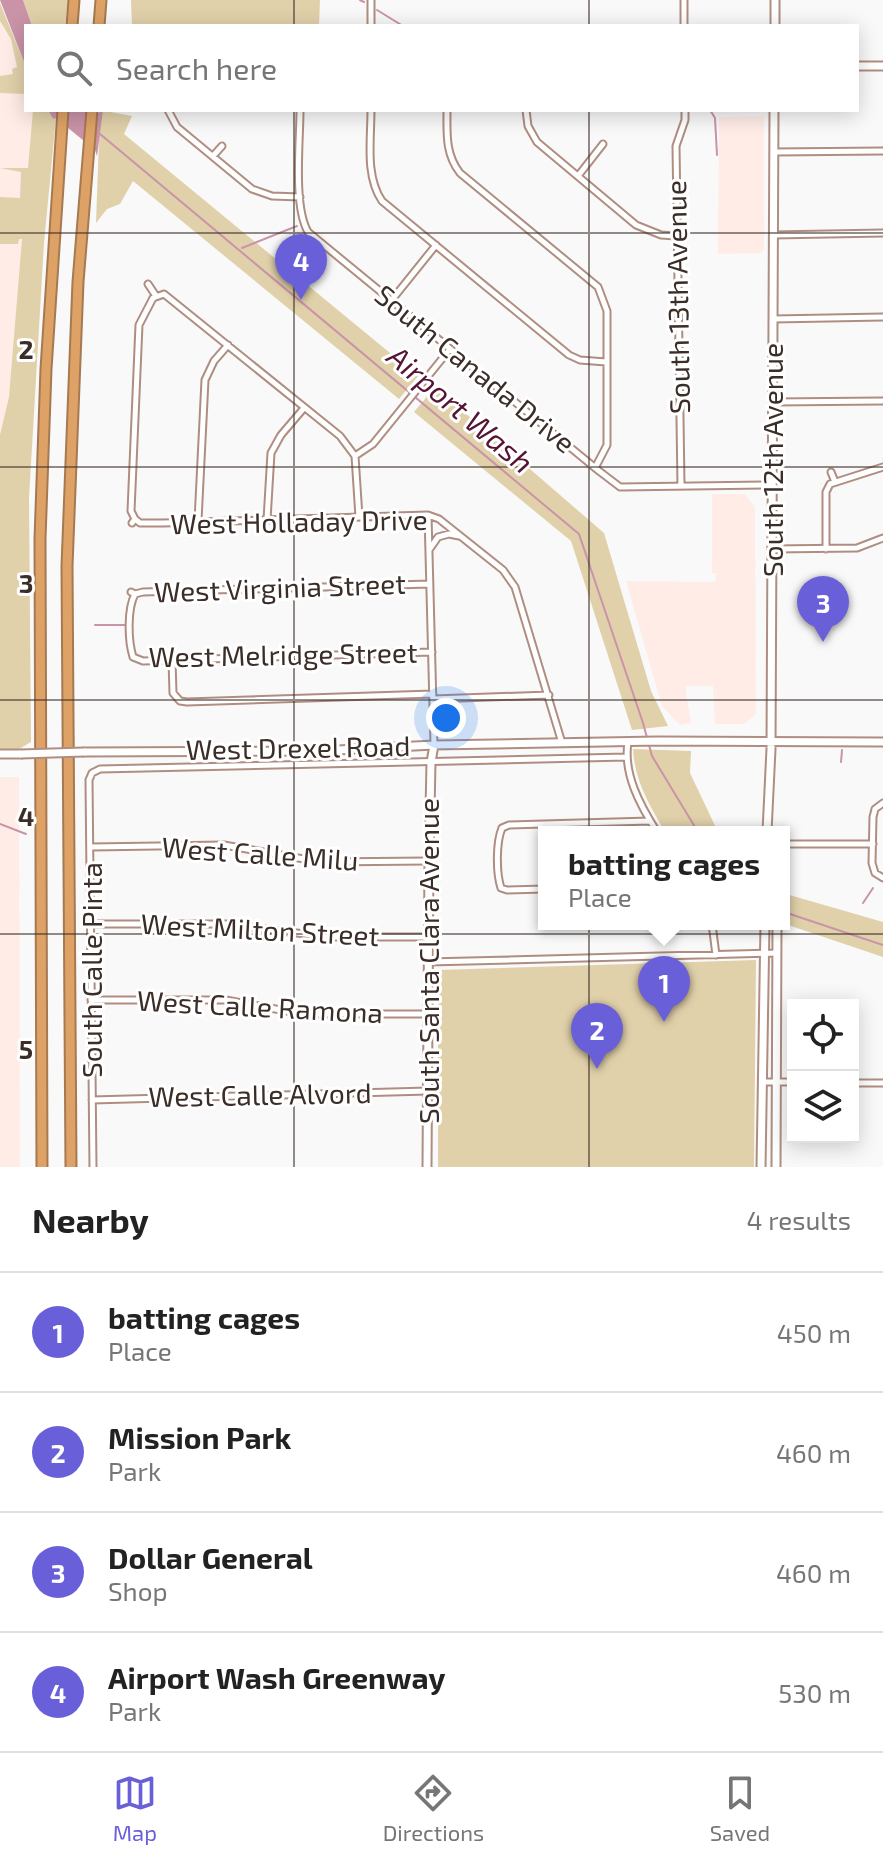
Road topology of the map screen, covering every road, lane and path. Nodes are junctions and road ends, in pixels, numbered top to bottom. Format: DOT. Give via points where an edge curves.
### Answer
graph roads {
  1 [pos="74,0"];
  2 [pos="101,0"];
  3 [pos="371,0"];
  4 [pos="684,0"];
  5 [pos="775,0"];
  6 [pos="72,24"];
  7 [pos="99,24"];
  8 [pos="371,24"];
  9 [pos="684,24"];
  10 [pos="775,24"];
  11 [pos="859,66"];
  12 [pos="883,66"];
  13 [pos="63,112"];
  14 [pos="92,112"];
  15 [pos="169,112"];
  16 [pos="300,112"];
  17 [pos="371,112"];
  18 [pos="447,112"];
  19 [pos="526,112"];
  20 [pos="685,112"];
  21 [pos="774,112"];
  22 [pos="603,144"];
  23 [pos="222,146"];
  24 [pos="883,151"];
  25 [pos="774,152"];
  26 [pos="213,156"];
  27 [pos="578,176"];
  28 [pos="300,197"];
  29 [pos="883,233"];
  30 [pos="773,235"];
  31 [pos="676,236"];
  32 [pos="436,245"];
  33 [pos="148,284"];
  34 [pos="157,296"];
  35 [pos="391,301"];
  36 [pos="883,317"];
  37 [pos="773,319"];
  38 [pos="228,345"];
  39 [pos="450,349"];
  40 [pos="606,362"];
  41 [pos="883,401"];
  42 [pos="773,402"];
  43 [pos="304,408"];
  44 [pos="355,456"];
  45 [pos="883,467"];
  46 [pos="595,468"];
  47 [pos="831,472"];
  48 [pos="832,483"];
  49 [pos="773,485"];
  50 [pos="681,486"];
  51 [pos="428,515"];
  52 [pos="359,517"];
  53 [pos="267,520"];
  54 [pos="198,521"];
  55 [pos="463,537"];
  56 [pos="883,538"];
  57 [pos="772,549"];
  58 [pos="826,549"];
  59 [pos="429,551"];
  60 [pos="430,584"];
  61 [pos="432,652"];
  62 [pos="131,659"];
  63 [pos="172,660"];
  64 [pos="549,695"];
  65 [pos="433,696"];
  66 [pos="771,740"];
  67 [pos="628,742"];
  68 [pos="883,742"];
  69 [pos="562,743"];
  70 [pos="434,745"];
  71 [pos="0,754"];
  72 [pos="626,757"];
  73 [pos="431,762"];
  74 [pos="92,773"];
  75 [pos="879,803"];
  76 [pos="770,810"];
  77 [pos="650,821"];
  78 [pos="496,823"];
  79 [pos="653,826"];
  80 [pos="768,826"];
  81 [pos="773,826"];
  82 [pos="502,828"];
  83 [pos="790,844"];
  84 [pos="873,844"];
  85 [pos="91,847"];
  86 [pos="429,861"];
  87 [pos="883,878"];
  88 [pos="538,889"];
  89 [pos="91,924"];
  90 [pos="713,930"];
  91 [pos="765,930"];
  92 [pos="777,930"];
  93 [pos="429,937"];
  94 [pos="777,953"];
  95 [pos="764,954"];
  96 [pos="716,955"];
  97 [pos="428,962"];
  98 [pos="91,1000"];
  99 [pos="428,1014"];
  100 [pos="762,1082"];
  101 [pos="778,1082"];
  102 [pos="787,1082"];
  103 [pos="859,1083"];
  104 [pos="883,1083"];
  105 [pos="428,1091"];
  106 [pos="92,1100"];
  107 [pos="42,1167"];
  108 [pos="71,1167"];
  109 [pos="93,1167"];
  110 [pos="427,1167"];
  111 [pos="761,1167"];
  112 [pos="776,1167"];
  1 -- 6 [label="highway"];
  2 -- 7 [label="highway"];
  3 -- 8 [label="street"];
  4 -- 9 [label="street"];
  5 -- 10 [label="street"];
  11 -- 12 [label="street"];
  13 -- 107 [label="highway" via="40,539"];
  14 -- 108 [label="highway" via="76,327 67,566"];
  15 -- 26 [label="street" via="174,124"];
  16 -- 28 [label="street, South Canada Drive"];
  17 -- 32 [label="street" via="375,190"];
  18 -- 40 [label="street" via="448,151 460,173 598,287 607,311"];
  19 -- 27 [label="street" via="533,137"];
  20 -- 31 [label="street, South 13th Avenue" via="676,146"];
  21 -- 25 [label="street, South 12th Avenue"];
  22 -- 27 [label="street"];
  23 -- 26 [label="street"];
  24 -- 25 [label="street"];
  25 -- 30 [label="street, South 12th Avenue"];
  26 -- 28 [label="street" via="252,189"];
  27 -- 31 [label="street" via="636,225"];
  28 -- 35 [label="street, South Canada Drive" via="308,232"];
  29 -- 30 [label="street"];
  30 -- 37 [label="street, South 12th Avenue"];
  31 -- 50 [label="street, South 13th Avenue"];
  32 -- 35 [label="street"];
  32 -- 40 [label="street" via="569,355"];
  33 -- 34 [label="street"];
  34 -- 38 [label="street" via="170,296"];
  34 -- 54 [label="street, West Holladay Drive" via="139,325 131,511 134,521 145,523"];
  35 -- 39 [label="street, South Canada Drive"];
  36 -- 37 [label="street"];
  37 -- 42 [label="street, South 12th Avenue"];
  38 -- 43 [label="street"];
  38 -- 54 [label="street" via="205,380"];
  39 -- 44 [label="street" via="373,444"];
  39 -- 46 [label="street, South Canada Drive"];
  40 -- 46 [label="street" via="607,445"];
  41 -- 42 [label="street"];
  42 -- 49 [label="street, South 12th Avenue"];
  43 -- 44 [label="street" via="340,436"];
  43 -- 53 [label="street" via="271,453"];
  44 -- 52 [label="street"];
  45 -- 48 [label="street"];
  46 -- 50 [label="street, South Canada Drive" via="620,487"];
  47 -- 48 [label="street"];
  48 -- 58 [label="street" via="826,492"];
  49 -- 50 [label="street, South Canada Drive"];
  49 -- 57 [label="street, South 12th Avenue"];
  51 -- 52 [label="street, West Holladay Drive"];
  51 -- 55 [label="street, West Holladay Drive"];
  51 -- 59 [label="street, South Santa Clara Avenue"];
  52 -- 53 [label="street, West Holladay Drive"];
  53 -- 54 [label="street, West Holladay Drive"];
  55 -- 59 [label="street" via="438,537"];
  55 -- 64 [label="street, West Holladay Drive" via="515,587"];
  56 -- 58 [label="street" via="857,548"];
  57 -- 58 [label="street"];
  57 -- 66 [label="street, South 12th Avenue"];
  59 -- 60 [label="street, South Santa Clara Avenue"];
  60 -- 61 [label="street, South Santa Clara Avenue"];
  60 -- 62 [label="street, West Virginia Street" via="133,593"];
  61 -- 63 [label="street, West Melridge Street"];
  61 -- 65 [label="street, South Santa Clara Avenue"];
  62 -- 63 [label="street, West Melridge Street"];
  63 -- 65 [label="street" via="174,701"];
  64 -- 65 [label="street"];
  64 -- 69 [label="street, West Holladay Drive"];
  65 -- 70 [label="street, South Santa Clara Avenue"];
  66 -- 67 [label="street, West Drexel Road"];
  66 -- 68 [label="street, West Drexel Road"];
  66 -- 76 [label="street, South 12th Avenue"];
  67 -- 69 [label="street, West Drexel Road"];
  67 -- 72 [label="street"];
  69 -- 70 [label="street, West Drexel Road"];
  70 -- 71 [label="street, West Drexel Road, bridge"];
  70 -- 73 [label="street, South Santa Clara Avenue"];
  72 -- 73 [label="street, West Drexel Road"];
  72 -- 77 [label="street"];
  73 -- 74 [label="street, West Drexel Road"];
  73 -- 86 [label="street, South Santa Clara Avenue"];
  74 -- 85 [label="street, South Calle Pinta"];
  75 -- 84 [label="street"];
  76 -- 80 [label="street, South 12th Avenue"];
  76 -- 81 [label="street, South 12th Avenue"];
  77 -- 79 [label="street"];
  77 -- 82 [label="street"];
  78 -- 82 [label="street"];
  82 -- 88 [label="street" via="499,890"];
  83 -- 84 [label="street"];
  84 -- 87 [label="street" via="872,868"];
  85 -- 86 [label="street, West Calle Milu" via="224,845 321,862"];
  85 -- 89 [label="street, South Calle Pinta"];
  86 -- 93 [label="street, South Santa Clara Avenue"];
  89 -- 93 [label="street, West Milton Street" via="227,924 328,937"];
  89 -- 98 [label="street, South Calle Pinta"];
  90 -- 96 [label="street"];
  91 -- 95 [label="street"];
  92 -- 94 [label="street"];
  93 -- 97 [label="street, South Santa Clara Avenue"];
  94 -- 95 [label="street"];
  94 -- 101 [label="street"];
  95 -- 96 [label="street"];
  95 -- 100 [label="street"];
  96 -- 97 [label="street"];
  97 -- 99 [label="street, South Santa Clara Avenue"];
  98 -- 99 [label="street, West Calle Ramona" via="226,1000 303,1014"];
  98 -- 106 [label="street, South Calle Pinta"];
  99 -- 105 [label="street, South Santa Clara Avenue"];
  100 -- 101 [label="street"];
  100 -- 111 [label="street"];
  101 -- 102 [label="street"];
  101 -- 112 [label="street"];
  103 -- 104 [label="street"];
  105 -- 106 [label="street, West Calle Alvord"];
  105 -- 110 [label="street, South Santa Clara Avenue"];
  106 -- 109 [label="street, South Calle Pinta"];
}
